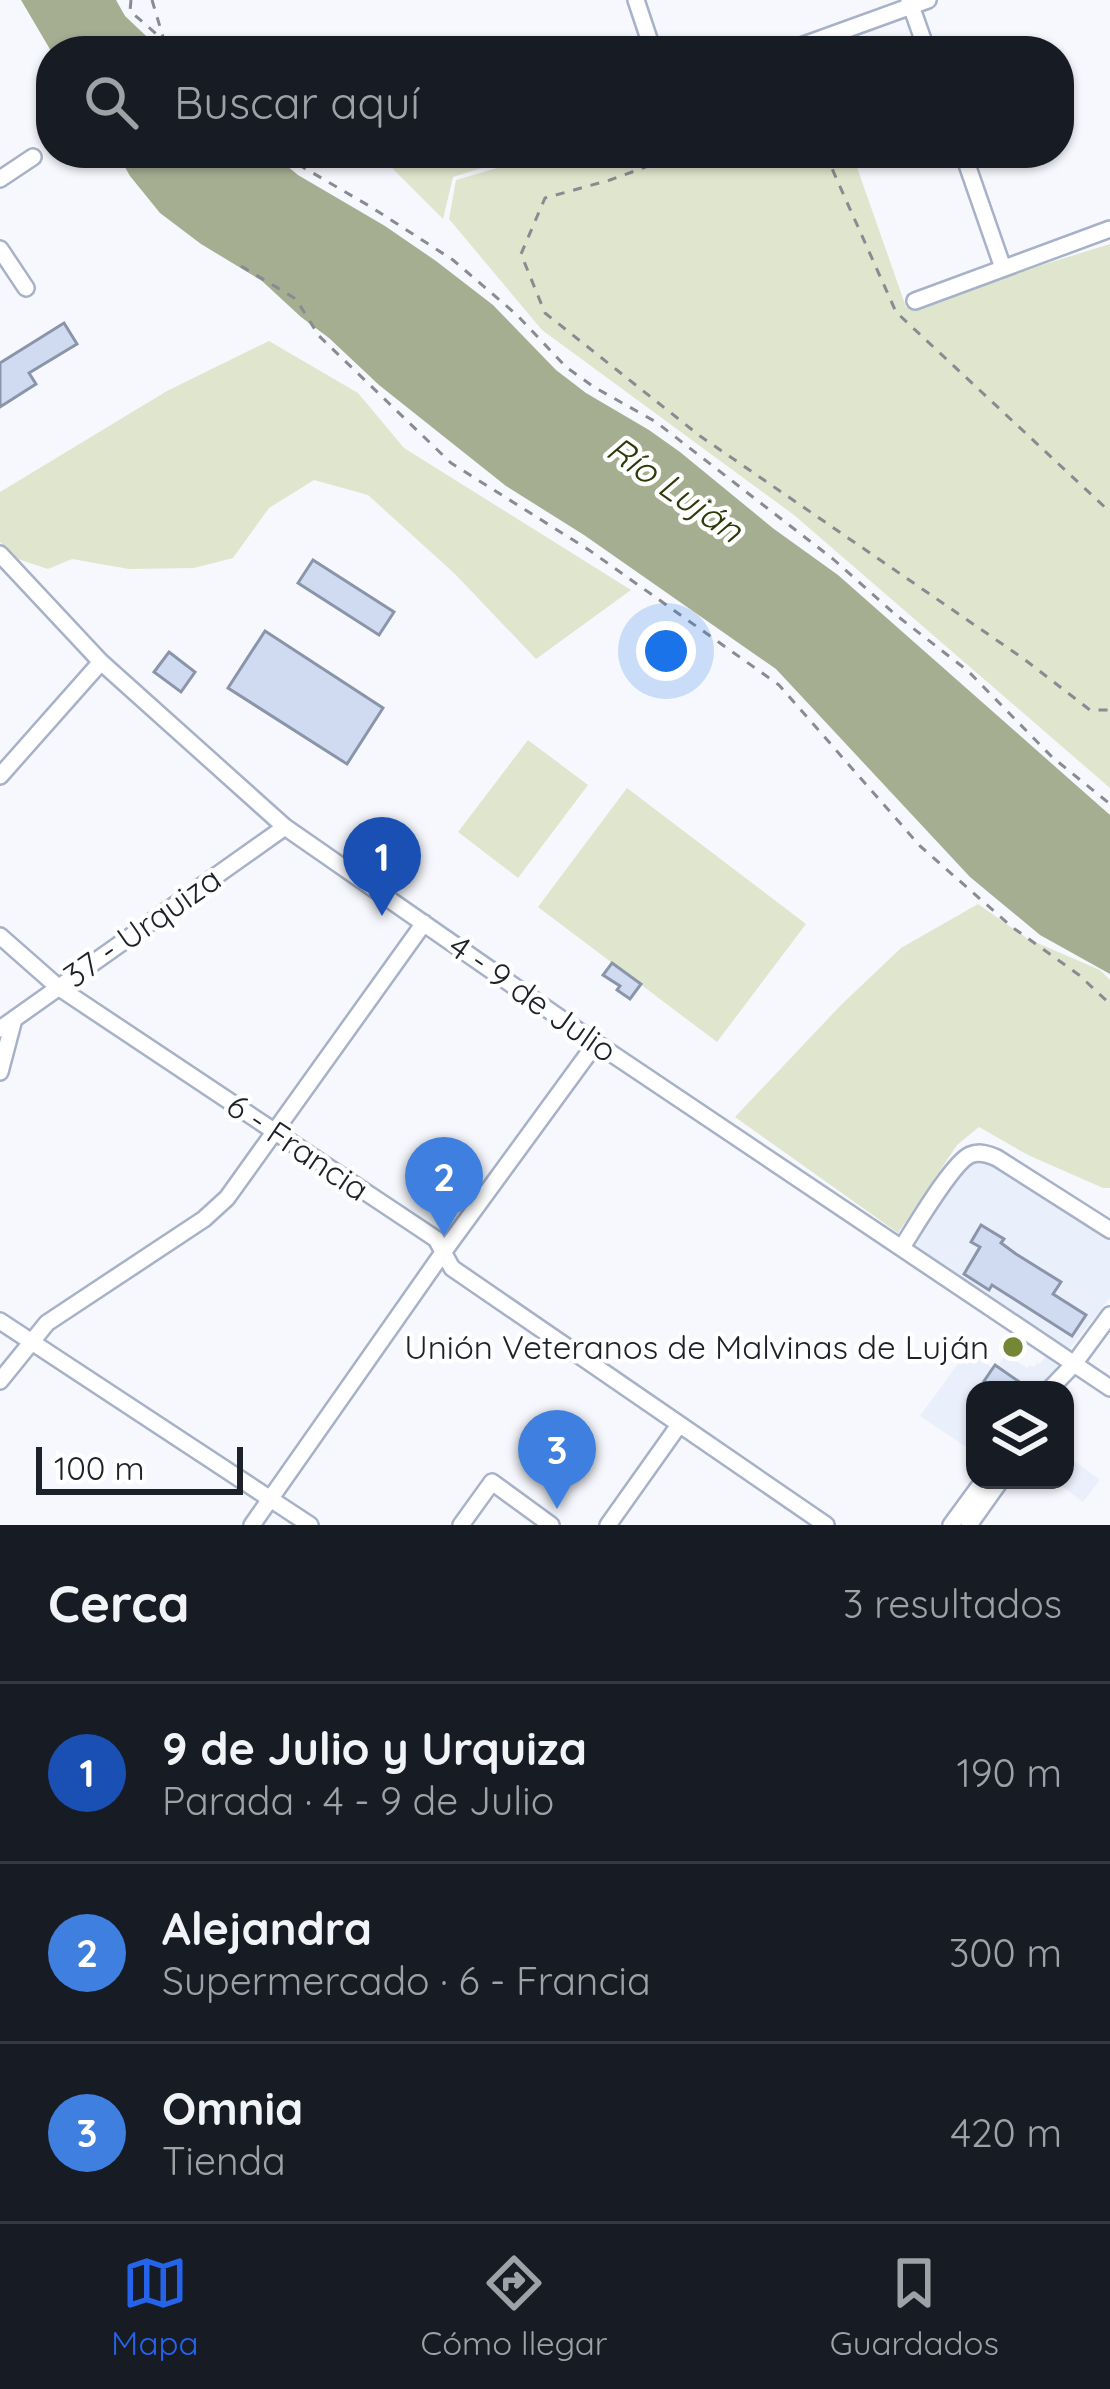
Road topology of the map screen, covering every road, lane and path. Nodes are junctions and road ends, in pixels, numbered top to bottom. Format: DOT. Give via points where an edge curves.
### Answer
graph roads {
  1 [pos="131,0"];
  2 [pos="152,0"];
  3 [pos="636,0"];
  4 [pos="928,0"];
  5 [pos="910,3"];
  6 [pos="160,36"];
  7 [pos="163,36"];
  8 [pos="648,36"];
  9 [pos="826,36"];
  10 [pos="922,36"];
  11 [pos="33,157"];
  12 [pos="304,168"];
  13 [pos="643,168"];
  14 [pos="832,168"];
  15 [pos="968,168"];
  16 [pos="0,179"];
  17 [pos="1110,229"];
  18 [pos="0,249"];
  19 [pos="241,266"];
  20 [pos="1004,268"];
  21 [pos="26,289"];
  22 [pos="915,301"];
  23 [pos="1110,512"];
  24 [pos="0,554"];
  25 [pos="101,662"];
  26 [pos="1110,710"];
  27 [pos="0,776"];
  28 [pos="1110,804"];
  29 [pos="284,827"];
  30 [pos="424,923"];
  31 [pos="0,936"];
  32 [pos="58,987"];
  33 [pos="1110,1004"];
  34 [pos="7,1024"];
  35 [pos="596,1042"];
  36 [pos="0,1072"];
  37 [pos="274,1131"];
  38 [pos="1110,1230"];
  39 [pos="902,1247"];
  40 [pos="442,1254"];
  41 [pos="1110,1315"];
  42 [pos="0,1321"];
  43 [pos="30,1341"];
  44 [pos="1074,1364"];
  45 [pos="0,1381"];
  46 [pos="1058,1381"];
  47 [pos="1067,1381"];
  48 [pos="1110,1388"];
  49 [pos="680,1425"];
  50 [pos="977,1489"];
  51 [pos="995,1489"];
  52 [pos="270,1498"];
  53 [pos="251,1525"];
  54 [pos="310,1525"];
  55 [pos="461,1525"];
  56 [pos="550,1525"];
  57 [pos="608,1525"];
  58 [pos="826,1525"];
  59 [pos="951,1525"];
  60 [pos="969,1525"];
  1 -- 6 [label="path" via="130,11"];
  2 -- 7 [label="path"];
  3 -- 8 [label="street"];
  4 -- 5 [label="street"];
  5 -- 9 [label="street"];
  5 -- 10 [label="street"];
  11 -- 16 [label="street"];
  12 -- 28 [label="path" via="453,260 566,367 656,422 833,559"];
  13 -- 26 [label="path" via="545,198 521,254 545,314 700,436 1090,710"];
  14 -- 23 [label="path" via="896,312"];
  15 -- 20 [label="street"];
  17 -- 20 [label="street"];
  18 -- 21 [label="street"];
  19 -- 33 [label="path" via="296,298 319,336 452,463 779,686 920,846"];
  20 -- 22 [label="street"];
  24 -- 25 [label="street, 4 - 9 de Julio"];
  25 -- 27 [label="street"];
  25 -- 29 [label="street, 4 - 9 de Julio"];
  29 -- 30 [label="street, 4 - 9 de Julio"];
  29 -- 32 [label="street, 37 - Urquiza"];
  30 -- 35 [label="street, 4 - 9 de Julio"];
  30 -- 37 [label="street"];
  31 -- 32 [label="street, 6 - Francia"];
  32 -- 34 [label="street, 37 - Urquiza"];
  32 -- 37 [label="street, 6 - Francia"];
  34 -- 36 [label="street"];
  35 -- 39 [label="street, 4 - 9 de Julio"];
  35 -- 40 [label="street"];
  37 -- 40 [label="street, 6 - Francia" via="436,1239"];
  37 -- 43 [label="street" via="204,1219"];
  38 -- 39 [label="street" via="982,1153 955,1168"];
  39 -- 44 [label="street, 4 - 9 de Julio"];
  40 -- 49 [label="street, 6 - Francia"];
  40 -- 52 [label="street"];
  41 -- 44 [label="street"];
  42 -- 43 [label="street"];
  43 -- 45 [label="street"];
  43 -- 52 [label="street"];
  44 -- 46 [label="street"];
  44 -- 47 [label="street"];
  44 -- 48 [label="street, 4 - 9 de Julio"];
  49 -- 57 [label="street"];
  49 -- 58 [label="street, 6 - Francia"];
  50 -- 59 [label="street"];
  51 -- 60 [label="street"];
  52 -- 53 [label="street"];
  52 -- 54 [label="street"];
  55 -- 56 [label="street" via="492,1482"];
}
